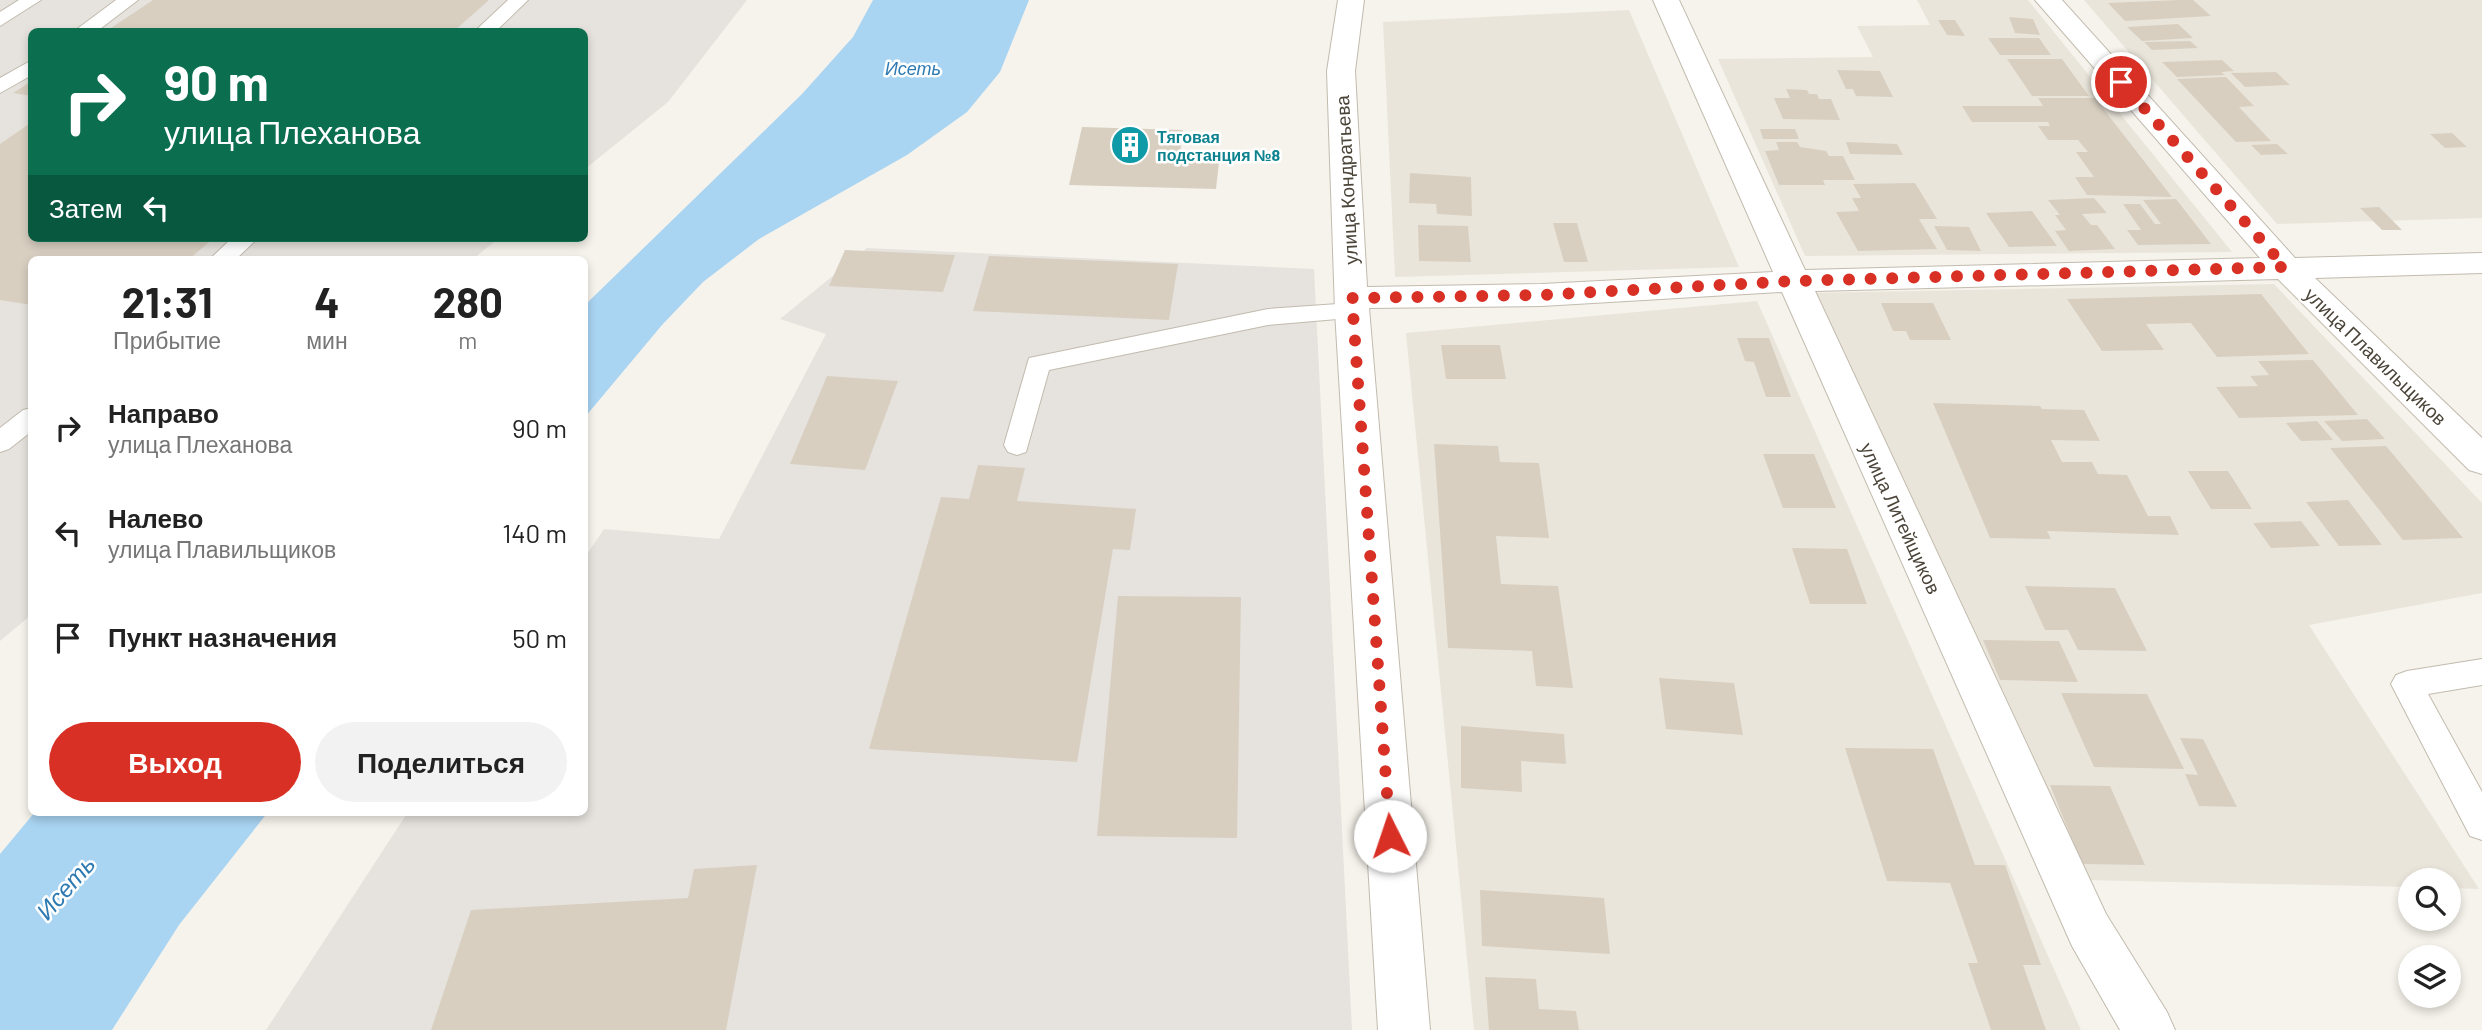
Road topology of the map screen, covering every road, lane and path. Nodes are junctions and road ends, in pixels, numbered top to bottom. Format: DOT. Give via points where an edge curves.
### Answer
graph roads {
  1 [pos="32,0"];
  2 [pos="129,0"];
  3 [pos="519,0"];
  4 [pos="1351,0"];
  5 [pos="1666,0"];
  6 [pos="2048,0"];
  7 [pos="0,20"];
  8 [pos="88,28"];
  9 [pos="488,28"];
  10 [pos="28,69"];
  11 [pos="0,87"];
  12 [pos="242,242"];
  13 [pos="226,256"];
  14 [pos="2482,263"];
  15 [pos="2285,267"];
  16 [pos="1793,281"];
  17 [pos="1352,305"];
  18 [pos="28,420"];
  19 [pos="0,442"];
  20 [pos="1017,445"];
  21 [pos="2482,460"];
  22 [pos="2482,672"];
  23 [pos="2482,824"];
  24 [pos="1404,1030"];
  25 [pos="2149,1030"];
  1 -- 7 [label="lane"];
  2 -- 8 [label="lane"];
  3 -- 9 [label="lane"];
  4 -- 17 [label="street, улица Кондратьева" via="1341,71"];
  5 -- 16 [label="street, улица Литейщиков"];
  6 -- 15 [label="street, улица Плавильщиков"];
  10 -- 11 [label="lane"];
  12 -- 13 [label="lane"];
  14 -- 15 [label="street"];
  15 -- 16 [label="street"];
  15 -- 21 [label="street, улица Плавильщиков"];
  16 -- 17 [label="street"];
  16 -- 25 [label="street, улица Литейщиков" via="2089,930"];
  17 -- 20 [label="lane" via="1268,317 1038,364"];
  17 -- 24 [label="street, улица Кондратьева"];
  18 -- 19 [label="lane"];
  22 -- 23 [label="lane" via="2407,684"];
}
